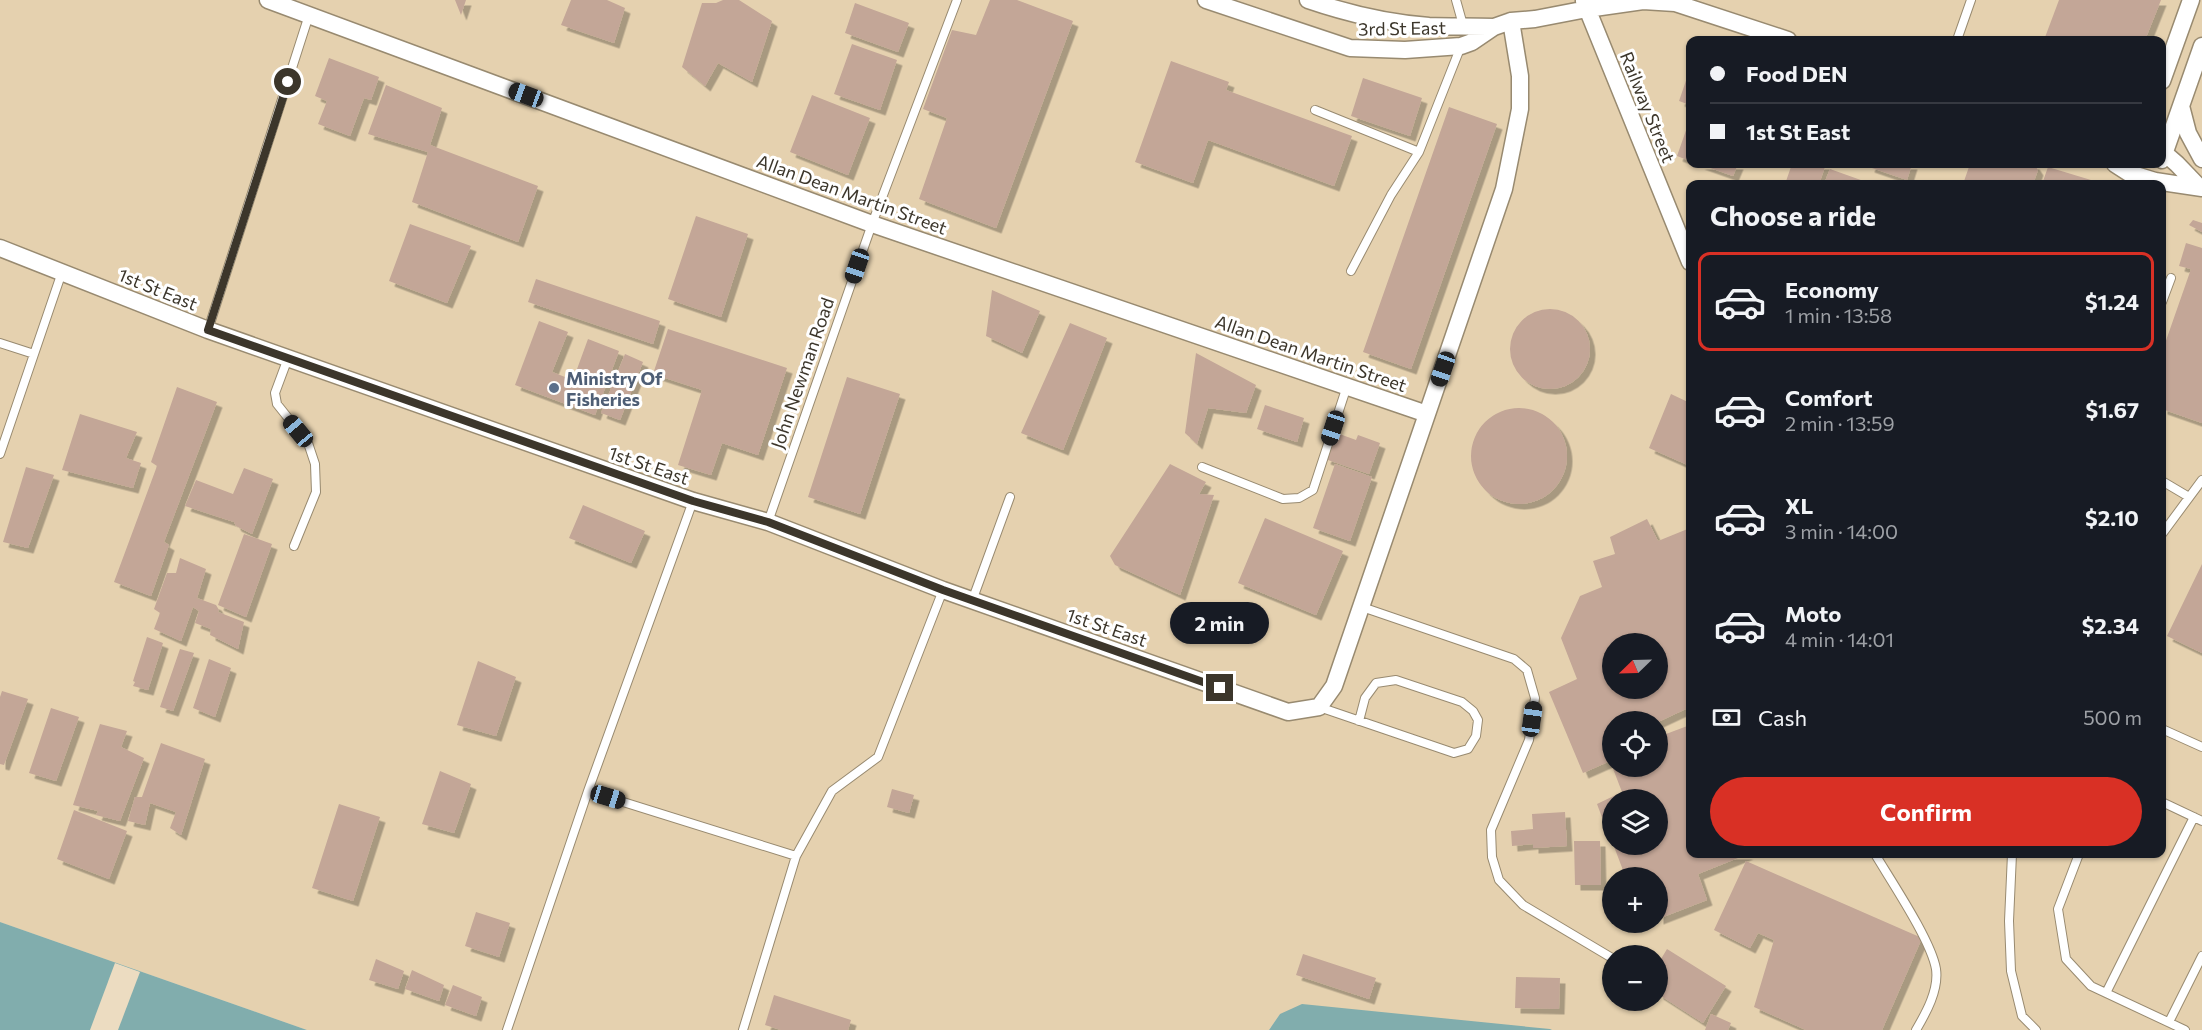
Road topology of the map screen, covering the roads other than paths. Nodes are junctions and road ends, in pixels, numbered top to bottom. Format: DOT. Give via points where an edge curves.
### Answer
graph roads {
  1 [pos="268,0"];
  2 [pos="957,0"];
  3 [pos="1206,0"];
  4 [pos="1308,0"];
  5 [pos="1456,0"];
  6 [pos="1643,0"];
  7 [pos="1971,0"];
  8 [pos="2191,0"];
  9 [pos="1585,4"];
  10 [pos="309,15"];
  11 [pos="1511,21"];
  12 [pos="1463,25"];
  13 [pos="1494,27"];
  14 [pos="1776,36"];
  15 [pos="1958,36"];
  16 [pos="1461,46"];
  17 [pos="2202,46"];
  18 [pos="2166,70"];
  19 [pos="2181,106"];
  20 [pos="1315,110"];
  21 [pos="2166,146"];
  22 [pos="1419,152"];
  23 [pos="2202,159"];
  24 [pos="2166,160"];
  25 [pos="2126,171"];
  26 [pos="2147,180"];
  27 [pos="2166,184"];
  28 [pos="2200,187"];
  29 [pos="872,224"];
  30 [pos="0,248"];
  31 [pos="1686,252"];
  32 [pos="1351,271"];
  33 [pos="63,272"];
  34 [pos="2171,278"];
  35 [pos="2166,291"];
  36 [pos="208,330"];
  37 [pos="0,343"];
  38 [pos="34,354"];
  39 [pos="288,358"];
  40 [pos="1347,386"];
  41 [pos="1427,414"];
  42 [pos="0,454"];
  43 [pos="1202,467"];
  44 [pos="2202,480"];
  45 [pos="2166,483"];
  46 [pos="1010,497"];
  47 [pos="2189,497"];
  48 [pos="693,501"];
  49 [pos="768,522"];
  50 [pos="2166,529"];
  51 [pos="294,546"];
  52 [pos="943,590"];
  53 [pos="972,601"];
  54 [pos="1362,607"];
  55 [pos="1319,707"];
  56 [pos="1359,721"];
  57 [pos="2166,731"];
  58 [pos="2202,747"];
  59 [pos="588,791"];
  60 [pos="2166,804"];
  61 [pos="2198,819"];
  62 [pos="796,856"];
  63 [pos="1877,858"];
  64 [pos="2012,858"];
  65 [pos="2077,858"];
  66 [pos="1602,952"];
  67 [pos="2202,956"];
  68 [pos="2106,993"];
  69 [pos="2169,1022"];
  70 [pos="507,1030"];
  71 [pos="743,1030"];
  72 [pos="1916,1030"];
  73 [pos="2036,1030"];
  74 [pos="2186,1030"];
  1 -- 10 [label="street, Allan Dean Martin Street"];
  2 -- 29 [label="lane, John Newman Road"];
  3 -- 16 [label="street, 3rd St East" via="1350,48"];
  4 -- 12 [label="street, 3rd St East" via="1391,21"];
  5 -- 12 [label="lane"];
  6 -- 9 [label="street, 3rd St East"];
  6 -- 14 [label="street, 3rd St East" via="1675,3"];
  7 -- 15 [label="lane"];
  8 -- 18 [label="street"];
  9 -- 11 [label="street, 3rd St East" via="1535,19"];
  9 -- 31 [label="street, Railway Street"];
  10 -- 29 [label="street, Allan Dean Martin Street"];
  10 -- 36 [label="lane"];
  11 -- 13 [label="street, 3rd St East"];
  11 -- 41 [label="street" via="1520,76 1520,109 1504,189"];
  12 -- 13 [label="street, 3rd St East"];
  13 -- 16 [label="street, 3rd St East"];
  16 -- 22 [label="lane"];
  17 -- 19 [label="street"];
  19 -- 21 [label="street"];
  19 -- 23 [label="street" via="2188,133"];
  20 -- 22 [label="lane"];
  22 -- 32 [label="lane"];
  24 -- 28 [label="street"];
  25 -- 26 [label="street"];
  27 -- 28 [label="street"];
  29 -- 40 [label="street, Allan Dean Martin Street"];
  29 -- 49 [label="lane, John Newman Road"];
  30 -- 33 [label="street, 1st St East"];
  33 -- 36 [label="street, 1st St East"];
  33 -- 38 [label="lane"];
  34 -- 35 [label="lane"];
  36 -- 39 [label="street, 1st St East"];
  37 -- 38 [label="lane"];
  38 -- 42 [label="lane"];
  39 -- 48 [label="street, 1st St East"];
  39 -- 51 [label="lane" via="275,393 277,404 308,443 315,464 316,492"];
  40 -- 41 [label="street, Allan Dean Martin Street"];
  40 -- 43 [label="lane" via="1313,490 1299,498 1283,499"];
  41 -- 54 [label="street"];
  44 -- 47 [label="lane"];
  45 -- 47 [label="lane"];
  46 -- 53 [label="lane"];
  47 -- 50 [label="lane"];
  48 -- 49 [label="street, 1st St East"];
  48 -- 59 [label="lane"];
  49 -- 52 [label="street, 1st St East"];
  52 -- 53 [label="street, 1st St East"];
  52 -- 62 [label="lane" via="878,757 832,791"];
  53 -- 55 [label="street, 1st St East" via="1288,712"];
  54 -- 55 [label="street" via="1334,686"];
  54 -- 66 [label="lane" via="1514,659 1527,670 1535,698 1529,740 1491,830 1492,857 1499,880 1523,905"];
  55 -- 56 [label="lane"];
  56 -- 56 [label="lane" via="1454,753 1468,749 1476,736 1478,720 1462,702 1396,680 1376,683 1365,698"];
  57 -- 58 [label="lane"];
  59 -- 62 [label="lane"];
  59 -- 70 [label="lane"];
  60 -- 61 [label="lane"];
  61 -- 68 [label="lane"];
  62 -- 71 [label="lane"];
  63 -- 72 [label="lane" via="1920,930 1936,970 1931,1004"];
  64 -- 73 [label="lane" via="2011,971 2022,1017"];
  65 -- 68 [label="lane" via="2058,909 2066,959 2091,987"];
  67 -- 69 [label="lane"];
  68 -- 69 [label="lane"];
  69 -- 74 [label="lane"];
}
